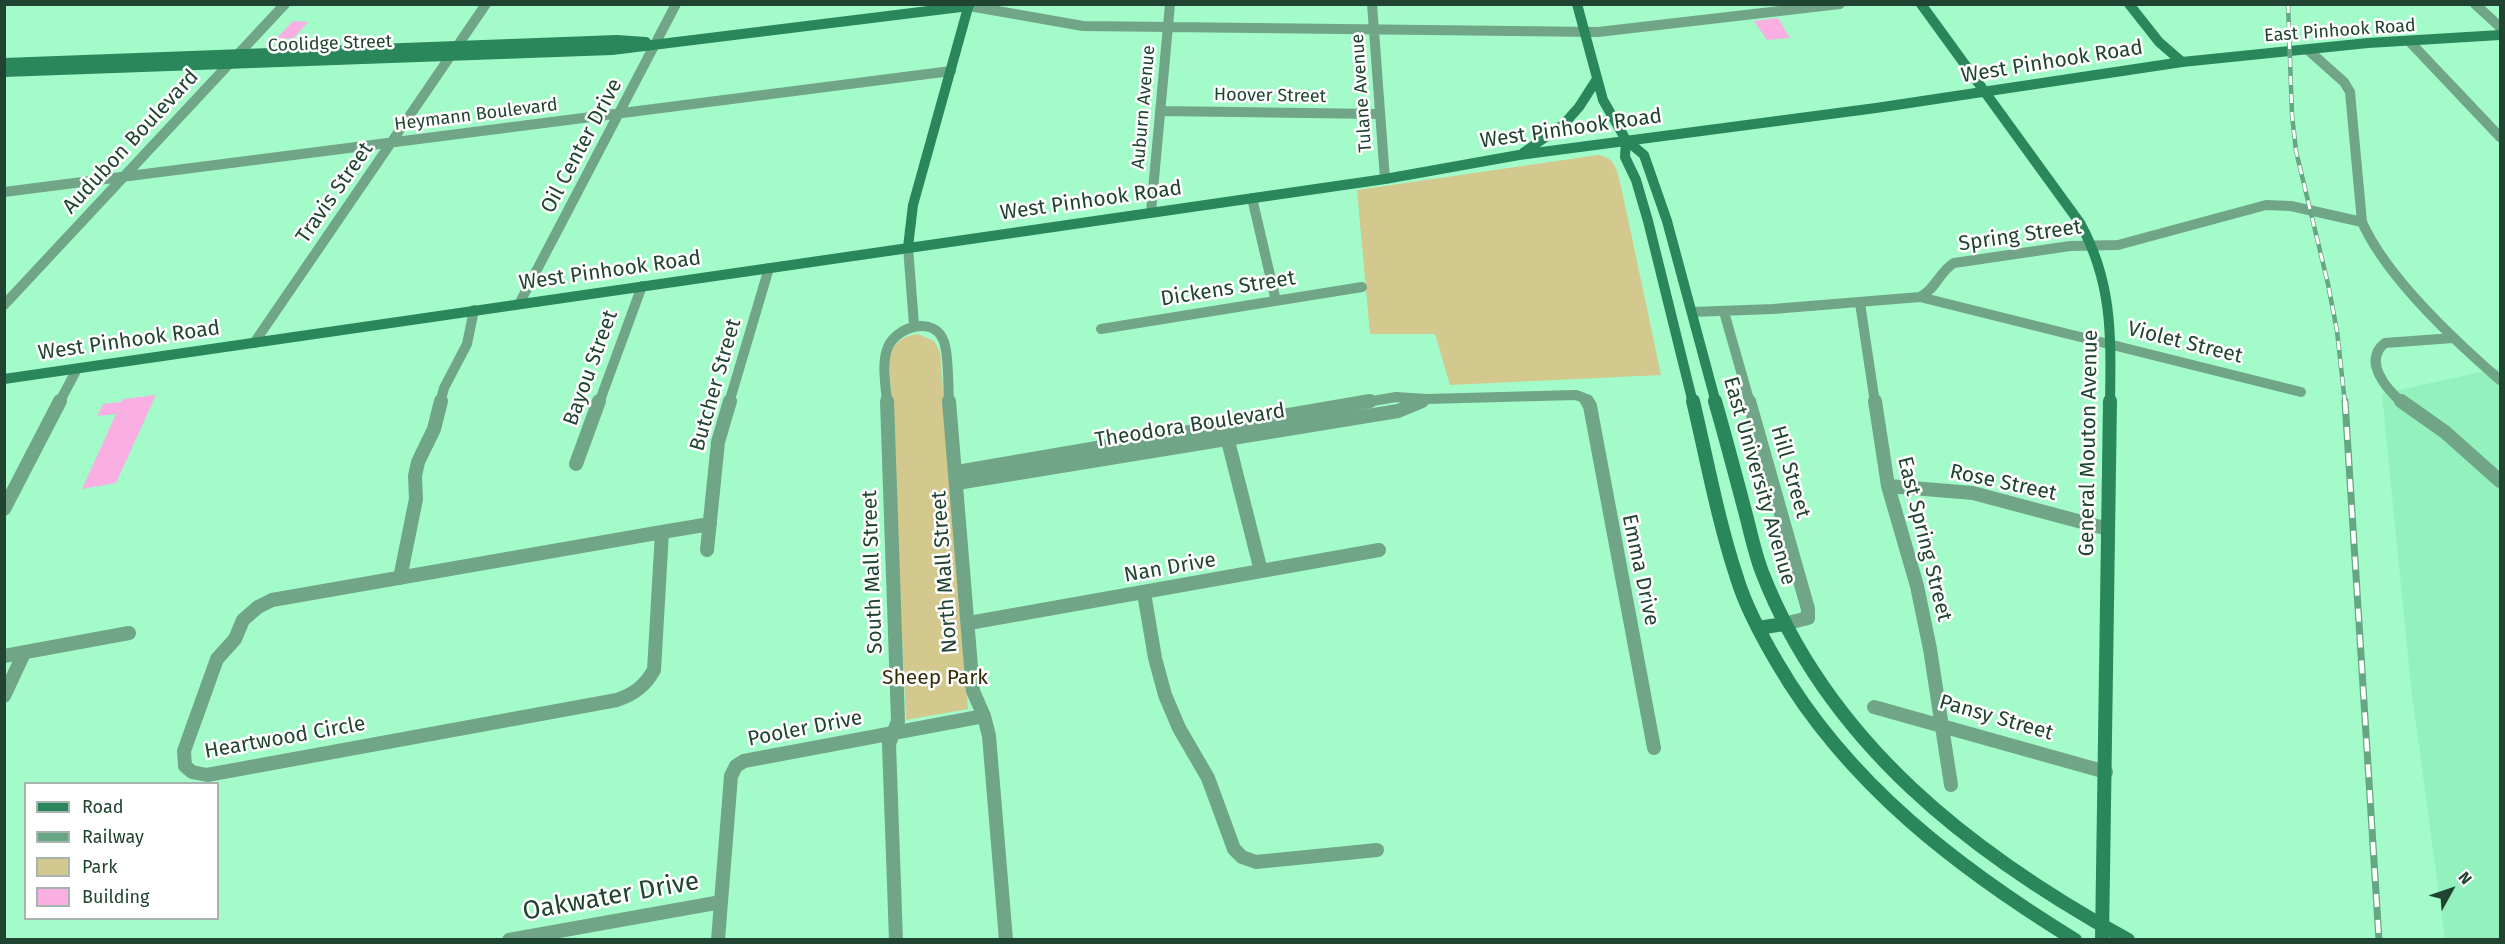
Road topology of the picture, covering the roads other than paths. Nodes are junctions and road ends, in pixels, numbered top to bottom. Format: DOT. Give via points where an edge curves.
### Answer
graph roads {
  1 [pos="285,4"];
  2 [pos="486,4"];
  3 [pos="676,4"];
  4 [pos="1170,4"];
  5 [pos="1372,4"];
  6 [pos="1577,4"];
  7 [pos="1840,4"];
  8 [pos="1921,4"];
  9 [pos="2128,4"];
  10 [pos="2475,4"];
  11 [pos="969,5"];
  12 [pos="1784,8"];
  13 [pos="1167,27"];
  14 [pos="2500,27"];
  15 [pos="1374,29"];
  16 [pos="1584,32"];
  17 [pos="2500,35"];
  18 [pos="2410,42"];
  19 [pos="656,44"];
  20 [pos="458,46"];
  21 [pos="2308,50"];
  22 [pos="238,54"];
  23 [pos="450,56"];
  24 [pos="2182,62"];
  25 [pos="4,63"];
  26 [pos="230,63"];
  27 [pos="951,71"];
  28 [pos="4,72"];
  29 [pos="1597,79"];
  30 [pos="1983,92"];
  31 [pos="1161,111"];
  32 [pos="620,114"];
  33 [pos="1379,114"];
  34 [pos="2488,124"];
  35 [pos="2500,124"];
  36 [pos="2500,137"];
  37 [pos="1626,140"];
  38 [pos="393,142"];
  39 [pos="1519,155"];
  40 [pos="124,177"];
  41 [pos="1385,179"];
  42 [pos="4,192"];
  43 [pos="1252,198"];
  44 [pos="1151,212"];
  45 [pos="2362,222"];
  46 [pos="2093,245"];
  47 [pos="908,248"];
  48 [pos="769,268"];
  49 [pos="642,286"];
  50 [pos="1362,287"];
  51 [pos="1920,297"];
  52 [pos="1276,301"];
  53 [pos="1860,303"];
  54 [pos="519,304"];
  55 [pos="4,305"];
  56 [pos="474,310"];
  57 [pos="1670,312"];
  58 [pos="1692,312"];
  59 [pos="1724,312"];
  60 [pos="914,325"];
  61 [pos="1101,329"];
  62 [pos="2453,338"];
  63 [pos="254,343"];
  64 [pos="2110,343"];
  65 [pos="77,369"];
  66 [pos="4,379"];
  67 [pos="2500,380"];
  68 [pos="2301,392"];
  69 [pos="1427,399"];
  70 [pos="1587,401"];
  71 [pos="1224,426"];
  72 [pos="1227,440"];
  73 [pos="576,464"];
  74 [pos="957,477"];
  75 [pos="2500,481"];
  76 [pos="1888,486"];
  77 [pos="4,509"];
  78 [pos="710,524"];
  79 [pos="2108,529"];
  80 [pos="662,532"];
  81 [pos="707,550"];
  82 [pos="1379,550"];
  83 [pos="1261,571"];
  84 [pos="400,578"];
  85 [pos="1144,592"];
  86 [pos="969,623"];
  87 [pos="1784,624"];
  88 [pos="1758,628"];
  89 [pos="129,633"];
  90 [pos="24,653"];
  91 [pos="4,656"];
  92 [pos="4,696"];
  93 [pos="1875,708"];
  94 [pos="984,716"];
  95 [pos="1943,724"];
  96 [pos="892,734"];
  97 [pos="1654,748"];
  98 [pos="2106,772"];
  99 [pos="1951,785"];
  100 [pos="1377,850"];
  101 [pos="721,902"];
  102 [pos="2102,933"];
  103 [pos="508,939"];
  104 [pos="718,939"];
  105 [pos="896,939"];
  106 [pos="1006,939"];
  107 [pos="2075,939"];
  108 [pos="2128,939"];
  1 -- 22 [label="street, Audubon Boulevard"];
  2 -- 20 [label="street, Travis Street"];
  3 -- 19 [label="street, Oil Center Drive"];
  4 -- 13 [label="street, Auburn Avenue"];
  5 -- 15 [label="street, Tulane Avenue"];
  6 -- 16 [label="main road, East University Avenue"];
  7 -- 12 [label="street, Coolidge Street"];
  8 -- 30 [label="main road, General Mouton Avenue"];
  9 -- 24 [label="main road" via="2159,42"];
  10 -- 14 [label="street"];
  11 -- 13 [label="street, Coolidge Street" via="1058,25"];
  11 -- 19 [label="main road, Coolidge Street"];
  11 -- 27 [label="main road"];
  12 -- 16 [label="street, Coolidge Street"];
  13 -- 15 [label="street, Coolidge Street"];
  13 -- 31 [label="street, Auburn Avenue"];
  15 -- 16 [label="street, Coolidge Street"];
  15 -- 33 [label="street, Tulane Avenue"];
  16 -- 29 [label="main road, East University Avenue"];
  17 -- 18 [label="main road, East Pinhook Road"];
  18 -- 21 [label="main road, East Pinhook Road"];
  18 -- 34 [label="street"];
  19 -- 20 [label="main road, Coolidge Street" via="617,40"];
  19 -- 23 [label="main road, Coolidge Street" via="612,50"];
  19 -- 32 [label="street, Oil Center Drive"];
  20 -- 22 [label="main road, Coolidge Street"];
  20 -- 23 [label="street, Travis Street"];
  21 -- 24 [label="main road, East Pinhook Road"];
  21 -- 45 [label="street" via="2350,92"];
  22 -- 25 [label="main road, Coolidge Street"];
  22 -- 26 [label="street, Audubon Boulevard"];
  23 -- 26 [label="main road, Coolidge Street"];
  23 -- 38 [label="street, Travis Street"];
  24 -- 30 [label="main road, West Pinhook Road"];
  26 -- 28 [label="main road, Coolidge Street"];
  26 -- 40 [label="street, Audubon Boulevard"];
  27 -- 32 [label="street, Heymann Boulevard"];
  27 -- 47 [label="main road" via="913,205"];
  29 -- 37 [label="main road, East University Avenue" via="1603,100"];
  29 -- 39 [label="main road" via="1559,130"];
  30 -- 37 [label="main road, West Pinhook Road"];
  30 -- 46 [label="main road, General Mouton Avenue"];
  31 -- 33 [label="street, Hoover Street"];
  31 -- 44 [label="street, Auburn Avenue"];
  32 -- 38 [label="street, Heymann Boulevard"];
  32 -- 54 [label="street, Oil Center Drive"];
  33 -- 41 [label="street, Tulane Avenue"];
  34 -- 35 [label="street"];
  34 -- 36 [label="street"];
  37 -- 39 [label="main road, West Pinhook Road"];
  37 -- 57 [label="main road, East University Avenue" via="1625,157 1636,180"];
  37 -- 58 [label="main road, East University Avenue" via="1644,155"];
  38 -- 40 [label="street, Heymann Boulevard"];
  38 -- 63 [label="street, Travis Street"];
  39 -- 41 [label="main road, West Pinhook Road"];
  40 -- 42 [label="street, Heymann Boulevard"];
  40 -- 55 [label="street, Audubon Boulevard"];
  41 -- 43 [label="main road, West Pinhook Road"];
  43 -- 44 [label="main road, West Pinhook Road"];
  43 -- 52 [label="street"];
  44 -- 47 [label="main road, West Pinhook Road"];
  45 -- 46 [label="street, Spring Street" via="2291,206 2266,205 2118,245"];
  45 -- 62 [label="street" via="2377,250"];
  46 -- 51 [label="street, Spring Street" via="1954,264 1942,272 1933,291"];
  46 -- 64 [label="main road, General Mouton Avenue" via="2106,290"];
  47 -- 48 [label="main road, West Pinhook Road"];
  47 -- 60 [label="street"];
  48 -- 49 [label="main road, West Pinhook Road"];
  48 -- 78 [label="street, Butcher Street" via="718,442"];
  49 -- 54 [label="main road, West Pinhook Road"];
  49 -- 73 [label="street, Bayou Street"];
  50 -- 52 [label="street, Dickens Street"];
  51 -- 53 [label="street"];
  51 -- 64 [label="street, Violet Street"];
  52 -- 61 [label="street, Dickens Street"];
  53 -- 59 [label="street"];
  53 -- 76 [label="street, East Spring Street"];
  54 -- 56 [label="main road, West Pinhook Road"];
  56 -- 63 [label="main road, West Pinhook Road"];
  56 -- 84 [label="street" via="467,344 444,388 434,429 418,462 416,499"];
  57 -- 58 [label="main road"];
  57 -- 88 [label="main road, East University Avenue" via="1737,579"];
  58 -- 59 [label="street"];
  58 -- 87 [label="main road, East University Avenue" via="1761,571"];
  59 -- 87 [label="street, Hill Street" via="1808,609 1808,618"];
  60 -- 74 [label="street, North Mall Street" via="928,329 944,341"];
  60 -- 96 [label="street, South Mall Street" via="894,335 885,358 898,720"];
  62 -- 67 [label="street"];
  62 -- 75 [label="street" via="2385,343 2376,353 2375,365 2385,385 2397,397 2475,456"];
  63 -- 65 [label="main road, West Pinhook Road"];
  64 -- 68 [label="street, Violet Street"];
  64 -- 79 [label="main road, General Mouton Avenue"];
  65 -- 66 [label="main road, West Pinhook Road"];
  65 -- 77 [label="street"];
  69 -- 70 [label="street, Theodora Boulevard" via="1568,393"];
  69 -- 71 [label="street, Theodora Boulevard" via="1396,397"];
  69 -- 72 [label="street, Theodora Boulevard" via="1398,411"];
  70 -- 97 [label="street, Emma Drive"];
  71 -- 72 [label="street"];
  71 -- 74 [label="street, Theodora Boulevard"];
  72 -- 74 [label="street, Theodora Boulevard"];
  72 -- 83 [label="street"];
  74 -- 86 [label="street, North Mall Street"];
  76 -- 79 [label="street, Rose Street" via="1973,493"];
  76 -- 95 [label="street, East Spring Street" via="1917,586"];
  78 -- 80 [label="street, Heartwood Circle"];
  78 -- 81 [label="street, Butcher Street"];
  79 -- 98 [label="main road, General Mouton Avenue"];
  80 -- 84 [label="street, Heartwood Circle"];
  80 -- 84 [label="street, Heartwood Circle" via="654,670 631,695 207,775 187,769 184,751 212,669 251,611 272,600"];
  82 -- 83 [label="street, Nan Drive"];
  83 -- 85 [label="street, Nan Drive"];
  85 -- 86 [label="street, Nan Drive"];
  85 -- 100 [label="street" via="1164,695 1208,778 1234,849 1256,862"];
  86 -- 94 [label="street, North Mall Street" via="973,691"];
  87 -- 88 [label="main road"];
  87 -- 102 [label="main road, East University Avenue" via="1827,694 1899,777 1990,856"];
  88 -- 107 [label="main road, East University Avenue" via="1807,708 1869,783 1948,854"];
  89 -- 90 [label="street"];
  90 -- 91 [label="street"];
  90 -- 92 [label="street"];
  93 -- 95 [label="street, Pansy Street"];
  94 -- 96 [label="street, Pooler Drive"];
  94 -- 106 [label="street, North Mall Street" via="989,736"];
  95 -- 98 [label="street, Pansy Street"];
  95 -- 99 [label="street, East Spring Street"];
  96 -- 101 [label="street, Pooler Drive" via="744,761 736,766 730,776"];
  96 -- 105 [label="street, South Mall Street" via="889,744"];
  98 -- 102 [label="main road, General Mouton Avenue"];
  101 -- 103 [label="street, Oakwater Drive"];
  101 -- 104 [label="street, Pooler Drive"];
  102 -- 108 [label="main road, East University Avenue"];
}
